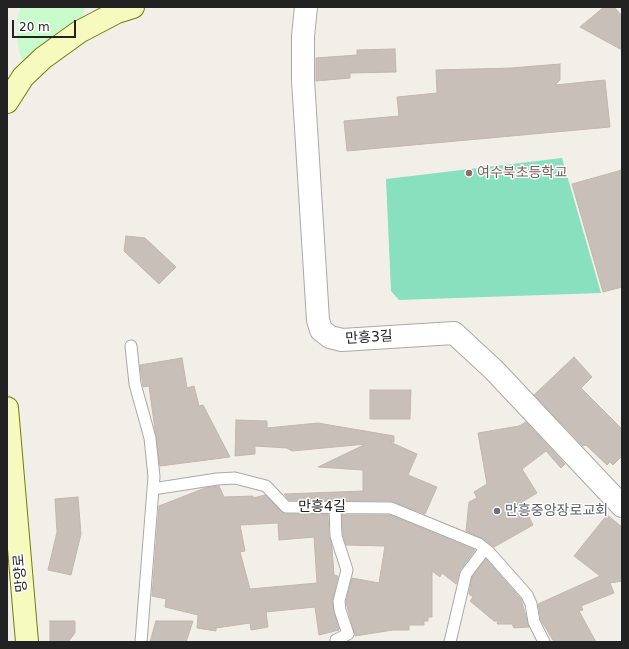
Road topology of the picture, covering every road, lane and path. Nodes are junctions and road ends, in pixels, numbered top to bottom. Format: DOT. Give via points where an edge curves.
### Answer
graph roads {
  1 [pos="133,7"];
  2 [pos="306,7"];
  3 [pos="7,102"];
  4 [pos="131,346"];
  5 [pos="7,408"];
  6 [pos="153,489"];
  7 [pos="622,506"];
  8 [pos="335,508"];
  9 [pos="485,549"];
  10 [pos="27,642"];
  11 [pos="141,642"];
  12 [pos="336,642"];
  13 [pos="450,642"];
  14 [pos="544,642"];
  1 -- 3 [label="main road" via="90,26 53,50 23,77"];
  2 -- 7 [label="street, 만흥3길" via="303,80 318,320 321,330 330,337 342,340 454,333 494,370"];
  4 -- 6 [label="lane" via="136,384 150,438"];
  5 -- 10 [label="main road, 망양로"];
  6 -- 8 [label="lane, 만흥4길" via="235,478 266,486 286,507"];
  6 -- 11 [label="lane"];
  8 -- 9 [label="lane, 만흥4길" via="391,508 468,539"];
  8 -- 12 [label="lane" via="336,536 347,570 339,601 348,634"];
  9 -- 13 [label="lane" via="466,574"];
  9 -- 14 [label="lane, 만흥4길" via="527,595 534,622"];
}
